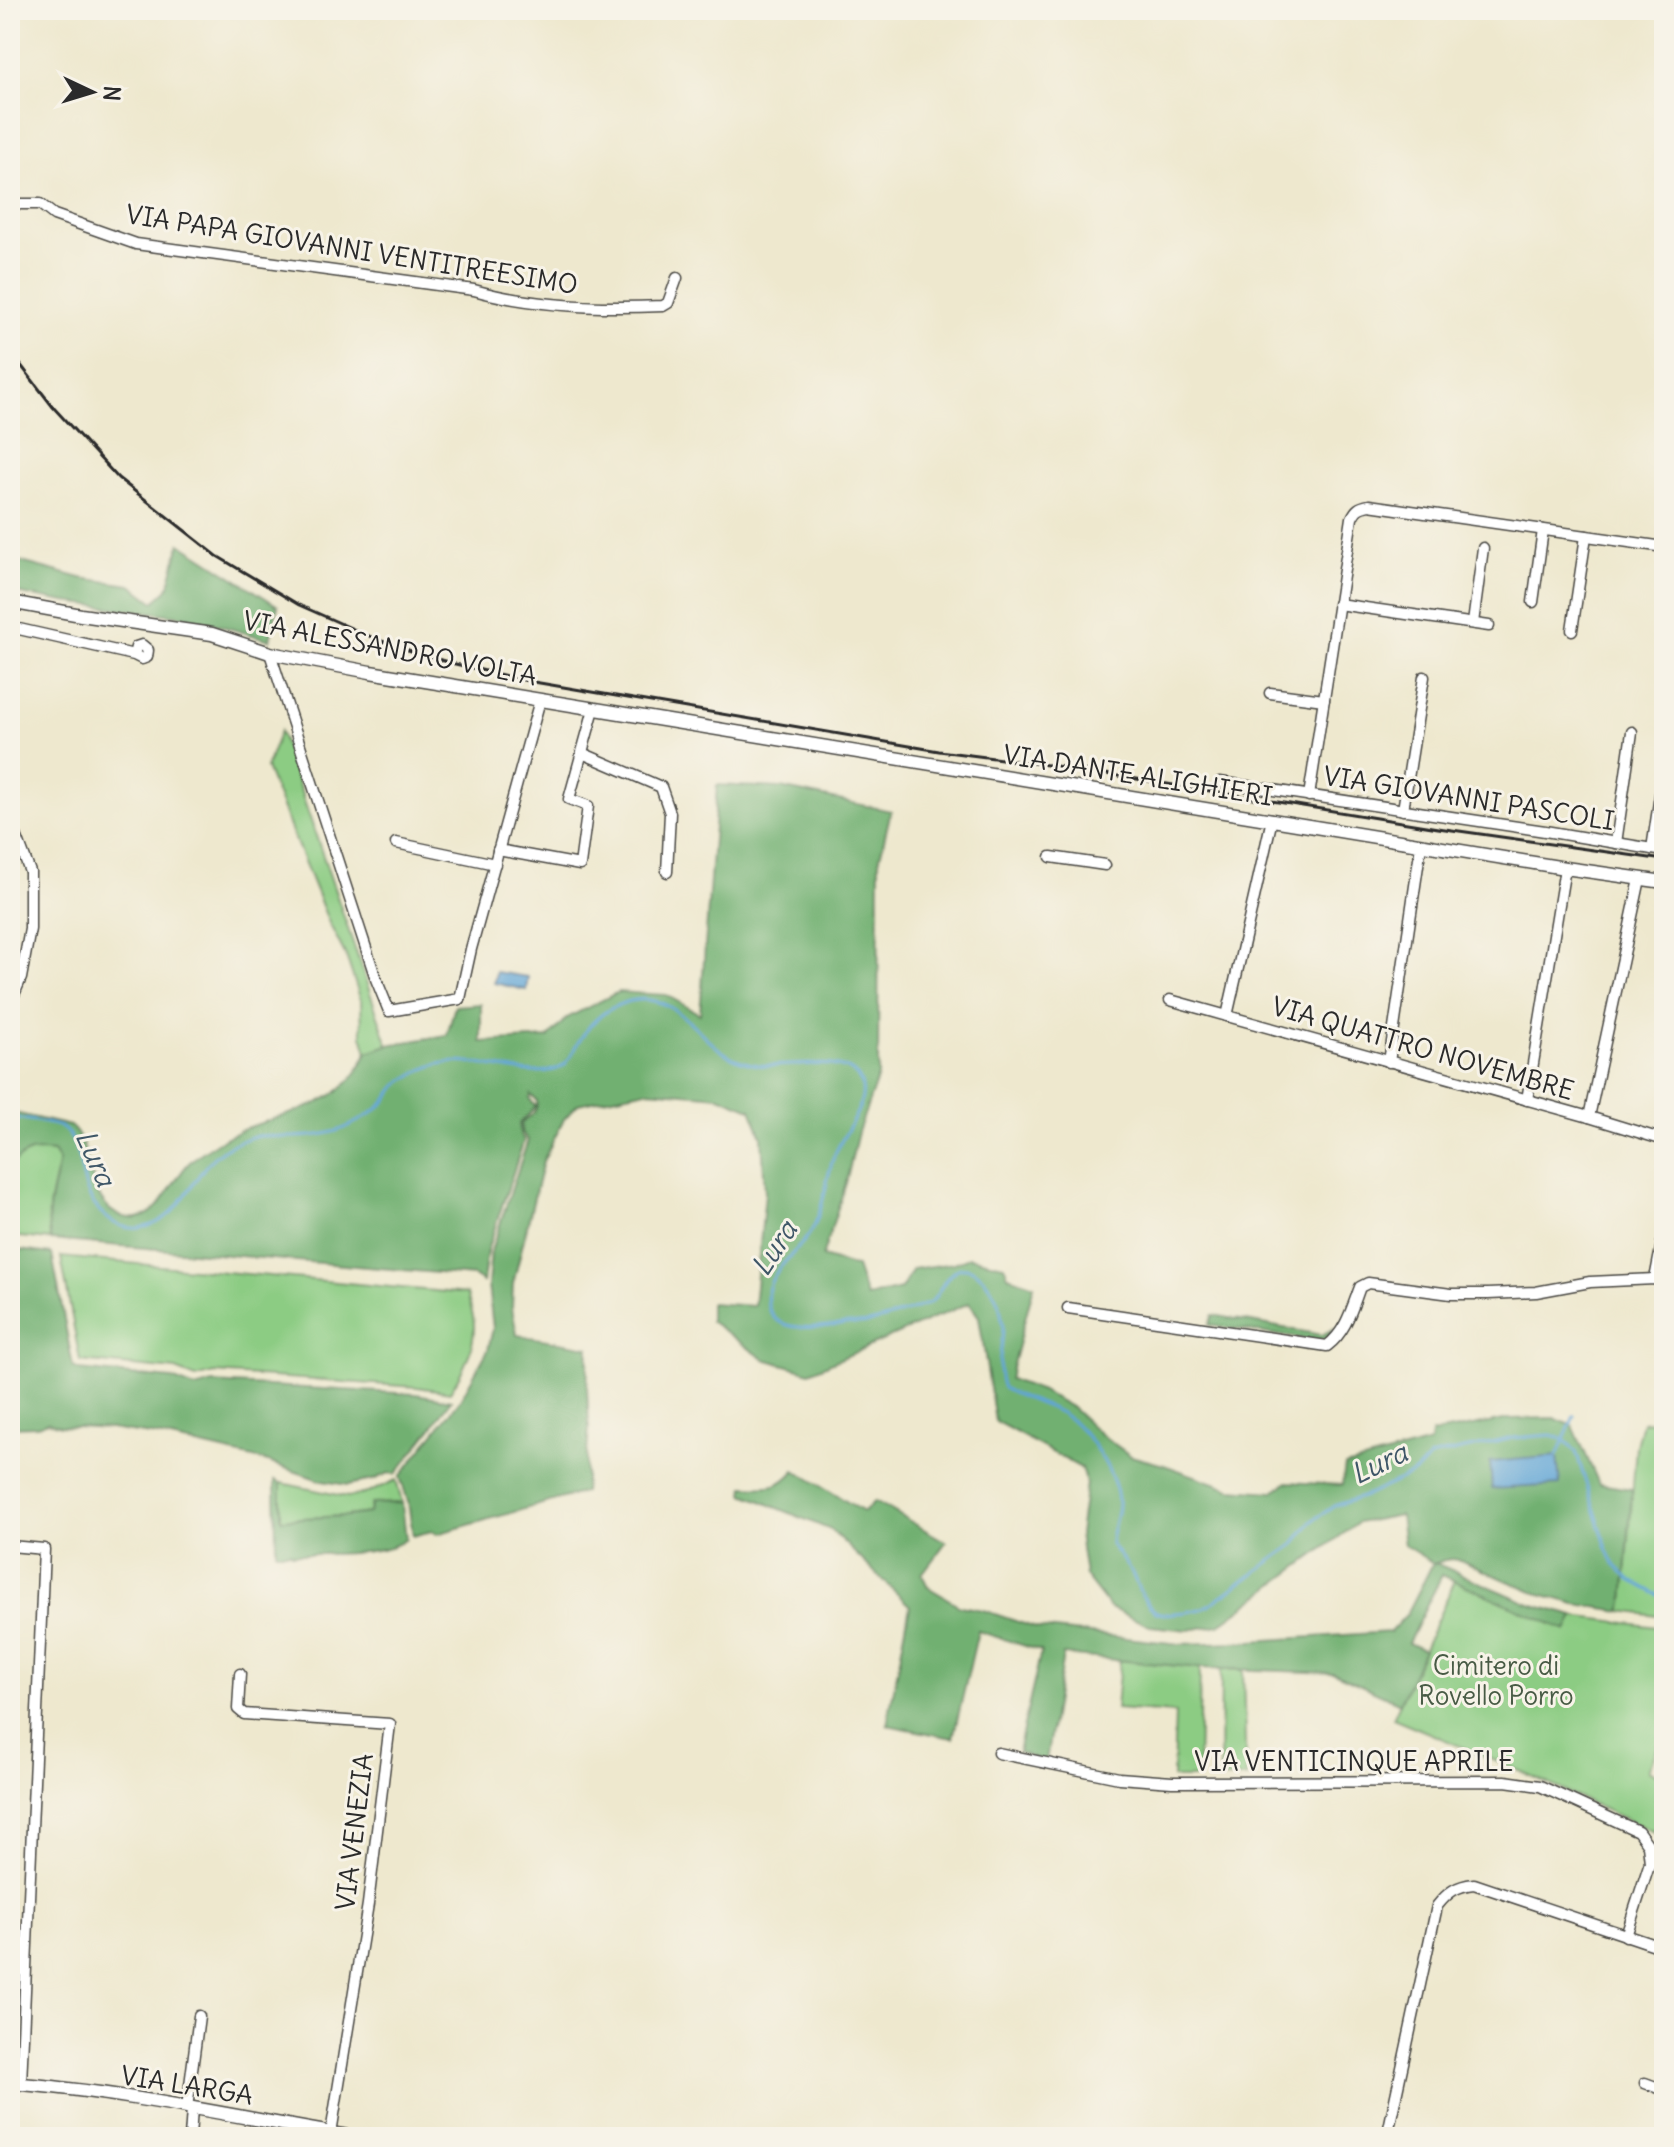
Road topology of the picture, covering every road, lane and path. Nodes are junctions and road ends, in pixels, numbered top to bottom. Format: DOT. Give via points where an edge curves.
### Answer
graph roads {
  1 [pos="10,204"];
  2 [pos="677,278"];
  3 [pos="1543,530"];
  4 [pos="1586,536"];
  5 [pos="1664,547"];
  6 [pos="1483,548"];
  7 [pos="10,602"];
  8 [pos="1533,602"];
  9 [pos="1338,604"];
  10 [pos="1473,623"];
  11 [pos="1489,626"];
  12 [pos="10,627"];
  13 [pos="1572,630"];
  14 [pos="270,653"];
  15 [pos="134,655"];
  16 [pos="1424,677"];
  17 [pos="1270,693"];
  18 [pos="540,700"];
  19 [pos="1324,700"];
  20 [pos="599,710"];
  21 [pos="1632,732"];
  22 [pos="582,753"];
  23 [pos="1664,768"];
  24 [pos="1220,782"];
  25 [pos="1309,796"];
  26 [pos="1403,810"];
  27 [pos="10,819"];
  28 [pos="1272,819"];
  29 [pos="396,843"];
  30 [pos="1616,843"];
  31 [pos="1421,845"];
  32 [pos="1652,849"];
  33 [pos="498,850"];
  34 [pos="1664,851"];
  35 [pos="1051,857"];
  36 [pos="495,864"];
  37 [pos="1105,865"];
  38 [pos="1565,868"];
  39 [pos="667,872"];
  40 [pos="1640,879"];
  41 [pos="1664,882"];
  42 [pos="1170,1000"];
  43 [pos="10,1004"];
  44 [pos="1227,1016"];
  45 [pos="1389,1062"];
  46 [pos="1527,1100"];
  47 [pos="1589,1117"];
  48 [pos="1664,1140"];
  49 [pos="1664,1233"];
  50 [pos="1659,1281"];
  51 [pos="1068,1308"];
  52 [pos="10,1546"];
  53 [pos="240,1674"];
  54 [pos="998,1753"];
  55 [pos="1626,1936"];
  56 [pos="1664,1948"];
  57 [pos="199,2016"];
  58 [pos="1645,2083"];
  59 [pos="16,2084"];
  60 [pos="1664,2090"];
  61 [pos="190,2108"];
  62 [pos="331,2133"];
  63 [pos="190,2137"];
  64 [pos="356,2137"];
  65 [pos="1389,2137"];
  1 -- 2 [label="street, VIA PAPA GIOVANNI VENTITREESIMO" via="40,204 54,215 136,244 501,297 607,308 663,306"];
  3 -- 4 [label="street"];
  3 -- 8 [label="street"];
  3 -- 9 [label="street" via="1361,506 1352,518"];
  4 -- 5 [label="street"];
  4 -- 13 [label="street"];
  6 -- 10 [label="street"];
  7 -- 14 [label="street, VIA ALESSANDRO VOLTA" via="212,634"];
  9 -- 10 [label="street"];
  9 -- 19 [label="street"];
  10 -- 11 [label="street"];
  12 -- 15 [label="street"];
  14 -- 18 [label="street, VIA ALESSANDRO VOLTA"];
  14 -- 36 [label="street" via="389,1011 460,999"];
  16 -- 26 [label="street"];
  17 -- 19 [label="street"];
  18 -- 20 [label="street, VIA ALESSANDRO VOLTA"];
  18 -- 33 [label="street"];
  19 -- 25 [label="street"];
  20 -- 22 [label="street"];
  20 -- 28 [label="street, VIA DANTE ALIGHIERI"];
  21 -- 30 [label="street"];
  22 -- 33 [label="street" via="569,799 588,806 580,865"];
  22 -- 39 [label="street" via="661,787 670,813"];
  23 -- 32 [label="street"];
  24 -- 25 [label="street, VIA GIOVANNI PASCOLI"];
  25 -- 26 [label="street, VIA GIOVANNI PASCOLI"];
  26 -- 30 [label="street, VIA GIOVANNI PASCOLI"];
  27 -- 43 [label="street" via="30,872 30,929"];
  28 -- 31 [label="street, VIA DANTE ALIGHIERI"];
  28 -- 44 [label="street"];
  29 -- 36 [label="street"];
  30 -- 32 [label="street, VIA GIOVANNI PASCOLI"];
  31 -- 38 [label="street, VIA DANTE ALIGHIERI"];
  31 -- 45 [label="street"];
  32 -- 34 [label="street, VIA GIOVANNI PASCOLI"];
  33 -- 36 [label="street"];
  35 -- 37 [label="street"];
  38 -- 40 [label="street, VIA DANTE ALIGHIERI"];
  38 -- 46 [label="street"];
  40 -- 41 [label="street, VIA DANTE ALIGHIERI"];
  40 -- 47 [label="street"];
  42 -- 44 [label="street, VIA QUATTRO NOVEMBRE"];
  44 -- 45 [label="street, VIA QUATTRO NOVEMBRE"];
  45 -- 46 [label="street, VIA QUATTRO NOVEMBRE"];
  46 -- 47 [label="street, VIA QUATTRO NOVEMBRE"];
  47 -- 48 [label="street, VIA QUATTRO NOVEMBRE"];
  49 -- 50 [label="street"];
  50 -- 51 [label="street" via="1476,1294 1368,1283 1360,1287 1344,1328 1327,1346"];
  52 -- 59 [label="street" via="44,1549"];
  53 -- 62 [label="street, VIA VENEZIA" via="238,1709 244,1714 390,1724"];
  54 -- 55 [label="street, VIA VENTICINQUE APRILE" via="1119,1778 1172,1782 1505,1781 1540,1786 1638,1831 1648,1845 1650,1862"];
  55 -- 56 [label="street"];
  55 -- 65 [label="street" via="1474,1884 1458,1885 1447,1893 1437,1906"];
  57 -- 61 [label="street"];
  58 -- 60 [label="street"];
  59 -- 61 [label="street, VIA LARGA"];
  61 -- 62 [label="street, VIA LARGA"];
  61 -- 63 [label="street"];
  62 -- 64 [label="street, VIA LARGA"];
}
